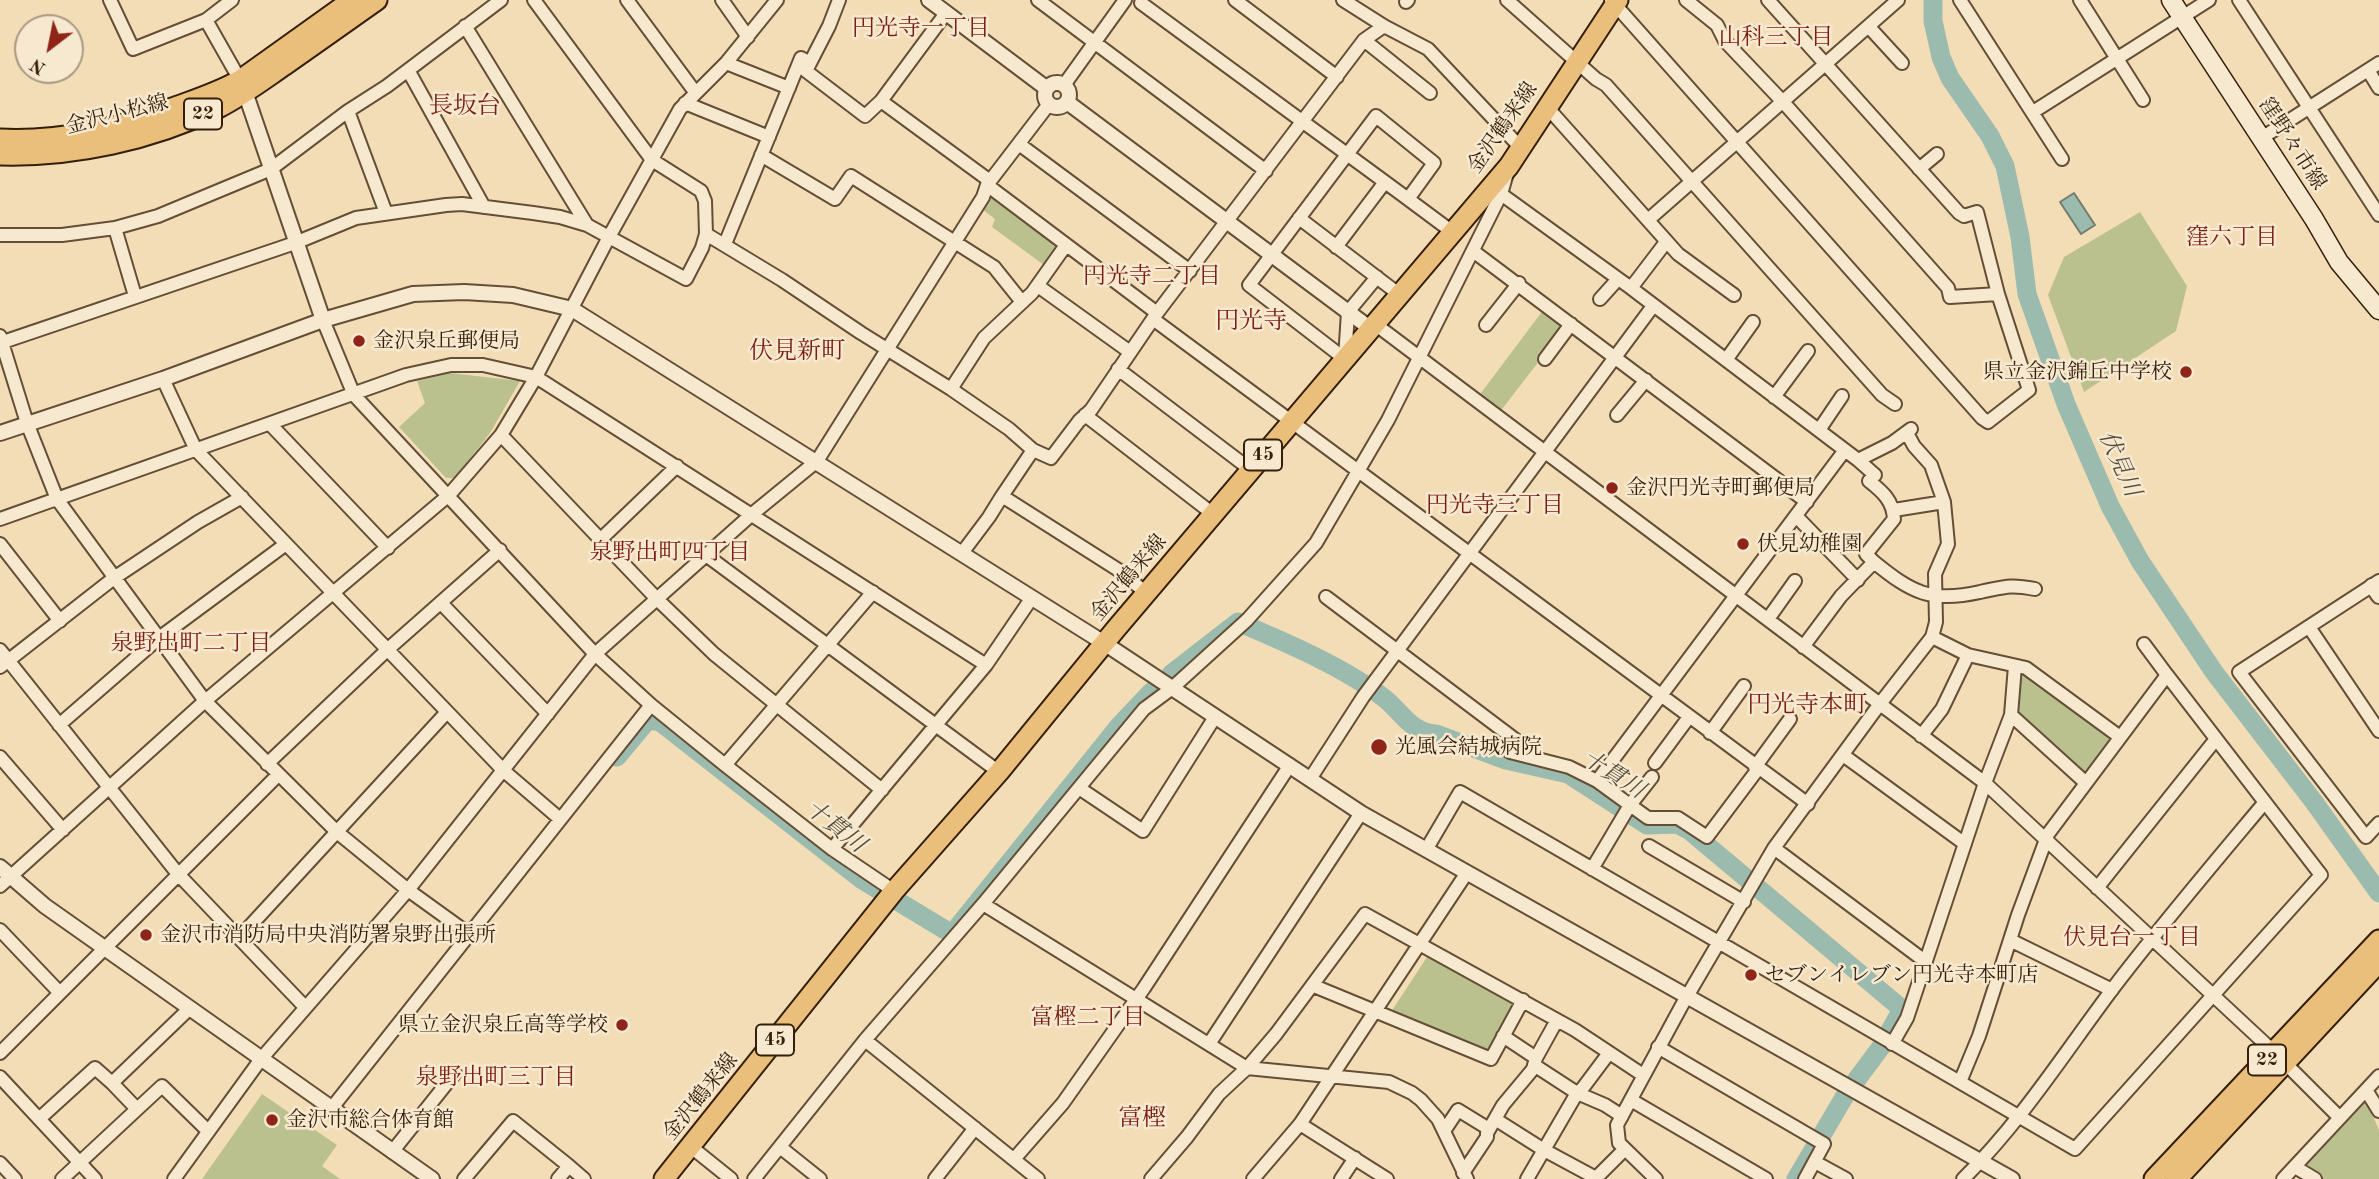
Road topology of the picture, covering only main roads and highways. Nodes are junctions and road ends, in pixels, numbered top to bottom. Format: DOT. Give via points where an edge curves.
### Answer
graph roads {
  1 [pos="352,0"];
  2 [pos="377,0"];
  3 [pos="2171,0"];
  4 [pos="1615,1"];
  5 [pos="243,87"];
  6 [pos="0,139"];
  7 [pos="0,155"];
  8 [pos="2379,310"];
  9 [pos="2379,940"];
  10 [pos="2379,962"];
  11 [pos="2279,1058"];
  12 [pos="664,1179"];
  13 [pos="2154,1179"];
  14 [pos="2177,1179"];
  1 -- 5 [label="main road, 金沢小松線 / 22"];
  2 -- 5 [label="main road, 金沢小松線 / 22"];
  3 -- 8 [label="main road, 窪野々市線" via="2339,262"];
  4 -- 12 [label="main road, 金沢鶴来線 / 45" via="1509,166 890,896"];
  5 -- 6 [label="main road, 金沢小松線 / 22" via="134,122 69,137"];
  5 -- 7 [label="main road, 金沢小松線 / 22" via="216,108 145,136 63,152"];
  9 -- 11 [label="main road, 22"];
  10 -- 11 [label="main road, 22"];
  11 -- 13 [label="main road, 22"];
  11 -- 14 [label="main road, 22"];
}
